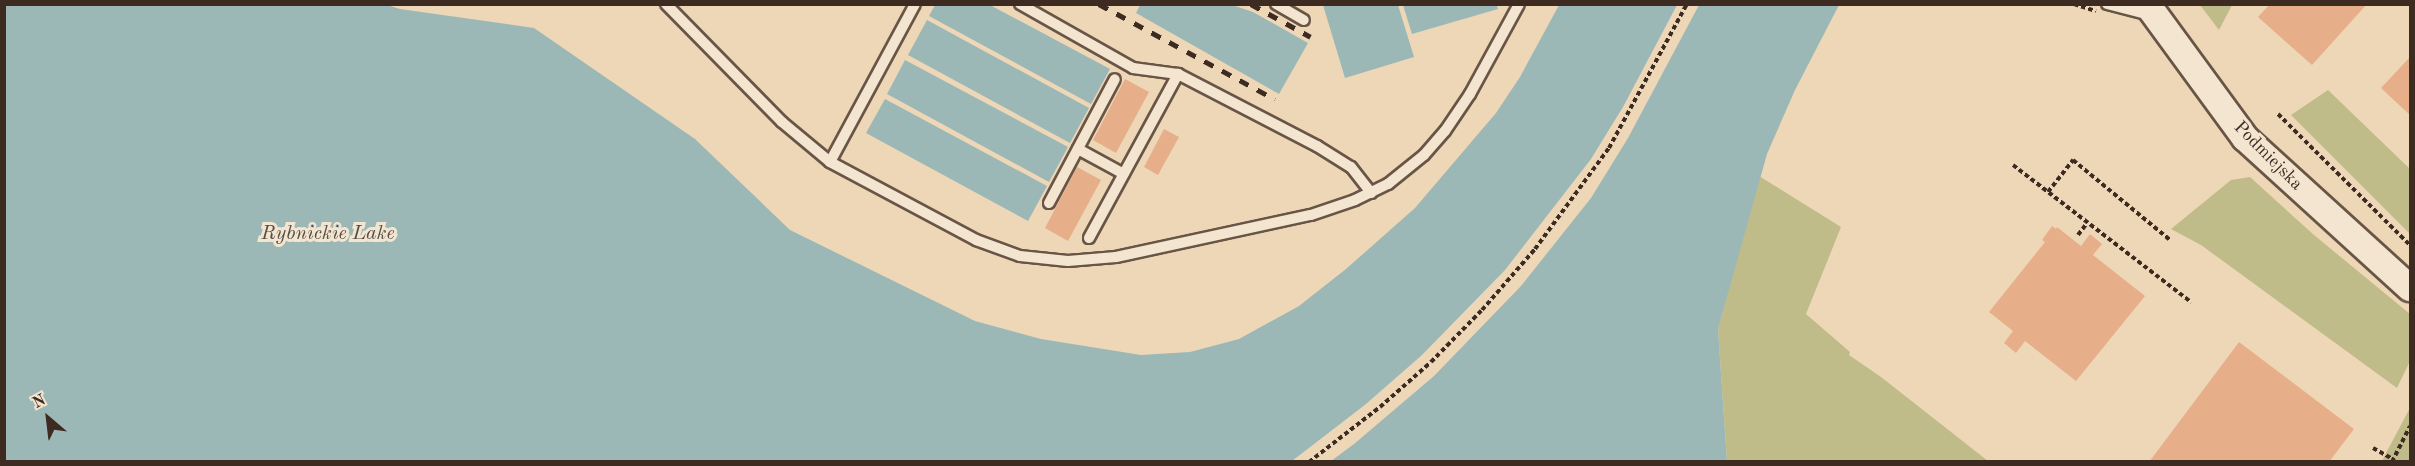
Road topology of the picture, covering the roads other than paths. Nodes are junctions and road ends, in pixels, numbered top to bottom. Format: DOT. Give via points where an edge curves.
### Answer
graph roads {
  1 [pos="666,4"];
  2 [pos="915,4"];
  3 [pos="1020,4"];
  4 [pos="1276,4"];
  5 [pos="1519,4"];
  6 [pos="2107,4"];
  7 [pos="2151,10"];
  8 [pos="1304,20"];
  9 [pos="1178,74"];
  10 [pos="1115,79"];
  11 [pos="1078,148"];
  12 [pos="830,162"];
  13 [pos="1124,174"];
  14 [pos="1371,193"];
  15 [pos="1049,203"];
  16 [pos="1089,238"];
  17 [pos="2410,288"];
  1 -- 12 [label="lane" via="782,122"];
  2 -- 12 [label="lane"];
  3 -- 9 [label="lane" via="1133,68"];
  4 -- 8 [label="lane"];
  5 -- 14 [label="lane" via="1470,94 1435,144 1398,177"];
  6 -- 7 [label="lane"];
  7 -- 17 [label="street, Podmiejska" via="2245,138"];
  9 -- 13 [label="lane"];
  9 -- 14 [label="lane" via="1341,159"];
  10 -- 11 [label="lane"];
  11 -- 13 [label="lane"];
  11 -- 15 [label="lane"];
  12 -- 14 [label="lane" via="976,240 1043,260 1090,260 1163,248 1311,215"];
  13 -- 16 [label="lane"];
}
